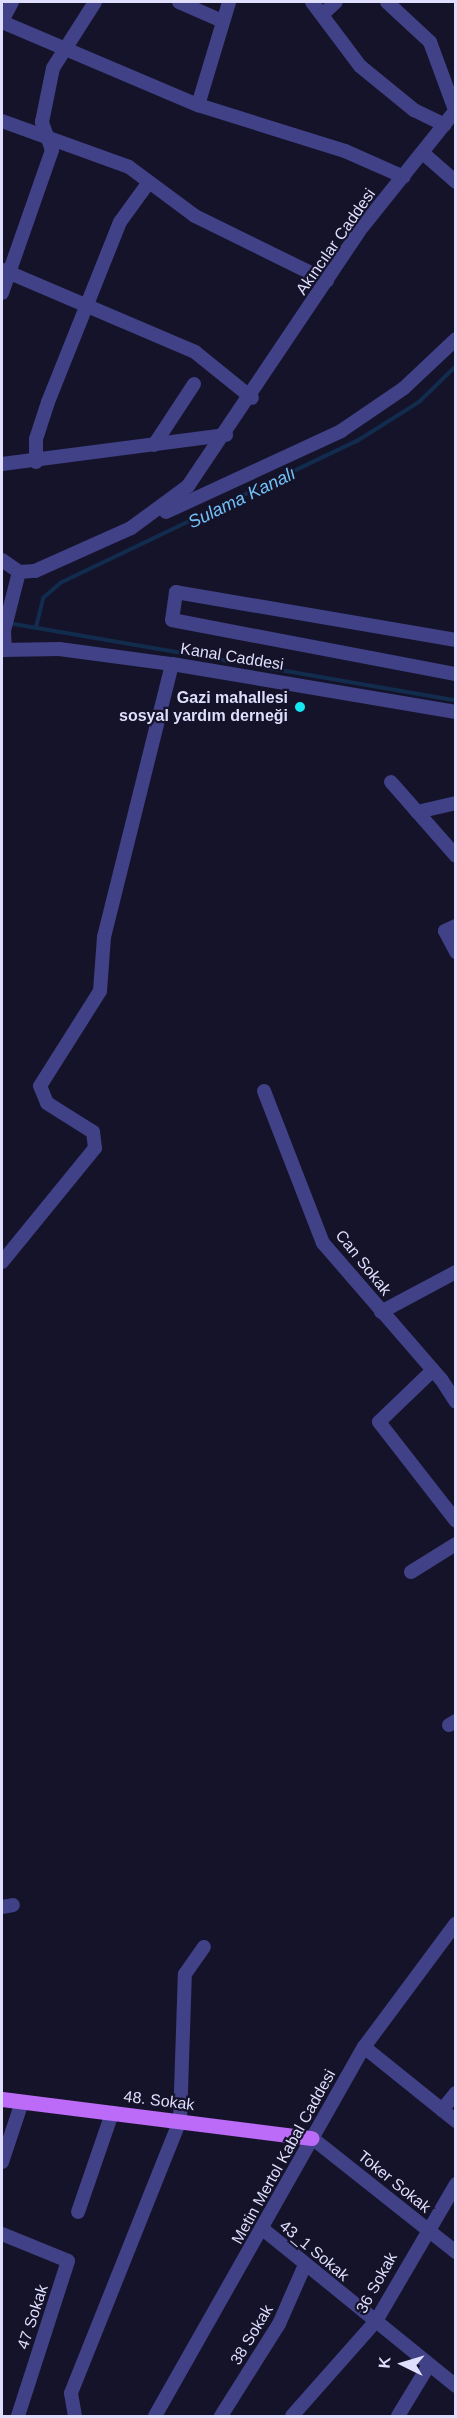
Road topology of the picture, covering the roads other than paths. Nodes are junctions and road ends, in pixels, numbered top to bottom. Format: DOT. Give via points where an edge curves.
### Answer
graph roads {
  1 [pos="12,2"];
  2 [pos="95,2"];
  3 [pos="179,2"];
  4 [pos="229,2"];
  5 [pos="312,2"];
  6 [pos="336,2"];
  7 [pos="387,2"];
  8 [pos="324,13"];
  9 [pos="220,21"];
  10 [pos="2,22"];
  11 [pos="70,47"];
  12 [pos="198,105"];
  13 [pos="455,110"];
  14 [pos="2,121"];
  15 [pos="445,125"];
  16 [pos="48,136"];
  17 [pos="424,154"];
  18 [pos="404,177"];
  19 [pos="149,182"];
  20 [pos="456,182"];
  21 [pos="5,271"];
  22 [pos="327,281"];
  23 [pos="2,293"];
  24 [pos="90,307"];
  25 [pos="456,339"];
  26 [pos="194,384"];
  27 [pos="252,398"];
  28 [pos="226,435"];
  29 [pos="154,445"];
  30 [pos="36,462"];
  31 [pos="2,464"];
  32 [pos="131,528"];
  33 [pos="2,560"];
  34 [pos="19,572"];
  35 [pos="456,640"];
  36 [pos="3,650"];
  37 [pos="172,664"];
  38 [pos="456,674"];
  39 [pos="456,712"];
  40 [pos="391,782"];
  41 [pos="456,803"];
  42 [pos="417,812"];
  43 [pos="456,856"];
  44 [pos="450,929"];
  45 [pos="456,952"];
  46 [pos="264,1091"];
  47 [pos="2,1262"];
  48 [pos="456,1272"];
  49 [pos="381,1312"];
  50 [pos="433,1370"];
  51 [pos="456,1402"];
  52 [pos="456,1521"];
  53 [pos="456,1544"];
  54 [pos="411,1572"];
  55 [pos="456,1923"];
  56 [pos="204,1947"];
  57 [pos="364,2047"];
  58 [pos="456,2093"];
  59 [pos="2,2099"];
  60 [pos="22,2102"];
  61 [pos="442,2110"];
  62 [pos="112,2113"];
  63 [pos="180,2121"];
  64 [pos="456,2121"];
  65 [pos="312,2138"];
  66 [pos="2,2162"];
  67 [pos="456,2184"];
  68 [pos="78,2212"];
  69 [pos="427,2229"];
  70 [pos="264,2230"];
  71 [pos="2,2234"];
  72 [pos="456,2252"];
  73 [pos="304,2267"];
  74 [pos="376,2321"];
  75 [pos="429,2365"];
  76 [pos="456,2386"];
  77 [pos="18,2416"];
  78 [pos="75,2416"];
  79 [pos="155,2416"];
  80 [pos="221,2416"];
  81 [pos="292,2416"];
  82 [pos="398,2416"];
  1 -- 10 [label="street"];
  2 -- 11 [label="street"];
  3 -- 9 [label="street"];
  4 -- 9 [label="street"];
  5 -- 8 [label="street"];
  6 -- 8 [label="street"];
  7 -- 13 [label="street" via="430,42"];
  8 -- 15 [label="street" via="360,66 414,110"];
  9 -- 12 [label="street"];
  10 -- 11 [label="street"];
  11 -- 12 [label="street"];
  11 -- 16 [label="street" via="54,68 42,122"];
  12 -- 18 [label="street" via="345,151"];
  13 -- 15 [label="street, Akıncılar Caddesi"];
  14 -- 16 [label="street"];
  15 -- 17 [label="street, Akıncılar Caddesi"];
  16 -- 19 [label="street" via="129,167"];
  16 -- 21 [label="street" via="52,150"];
  17 -- 18 [label="street, Akıncılar Caddesi"];
  17 -- 20 [label="street"];
  18 -- 22 [label="street, Akıncılar Caddesi"];
  19 -- 22 [label="street" via="195,216"];
  19 -- 24 [label="street" via="120,222"];
  21 -- 23 [label="street"];
  21 -- 24 [label="street"];
  22 -- 27 [label="street, Akıncılar Caddesi"];
  24 -- 27 [label="street" via="195,352"];
  24 -- 30 [label="street" via="48,402 36,439"];
  25 -- 32 [label="street" via="404,388 341,431"];
  26 -- 29 [label="street"];
  27 -- 28 [label="street, Akıncılar Caddesi"];
  28 -- 29 [label="street"];
  28 -- 32 [label="street, Akıncılar Caddesi" via="188,486"];
  29 -- 30 [label="street"];
  30 -- 31 [label="street"];
  32 -- 34 [label="street" via="35,571"];
  33 -- 34 [label="street"];
  34 -- 36 [label="street" via="10,600"];
  35 -- 38 [label="street" via="176,592 172,620"];
  36 -- 37 [label="street, Kanal Caddesi" via="59,649"];
  37 -- 39 [label="street, Kanal Caddesi"];
  37 -- 47 [label="street" via="104,937 100,991 40,1086 47,1103 93,1132 95,1149"];
  40 -- 42 [label="street"];
  41 -- 42 [label="street"];
  42 -- 43 [label="street"];
  44 -- 45 [label="street"];
  46 -- 49 [label="street, Can Sokak" via="322,1243"];
  48 -- 49 [label="street"];
  49 -- 50 [label="street, Can Sokak"];
  50 -- 51 [label="street, Can Sokak"];
  50 -- 52 [label="street" via="379,1422"];
  53 -- 54 [label="street"];
  55 -- 57 [label="street, Metin Mertol Kabal Caddesi"];
  56 -- 63 [label="street" via="186,1974"];
  57 -- 61 [label="street"];
  57 -- 65 [label="street, Metin Mertol Kabal Caddesi"];
  58 -- 61 [label="street"];
  59 -- 60 [label="main road, 48. Sokak"];
  60 -- 62 [label="main road, 48. Sokak"];
  60 -- 66 [label="street"];
  61 -- 64 [label="street"];
  62 -- 63 [label="main road, 48. Sokak"];
  62 -- 68 [label="street"];
  63 -- 65 [label="main road, 48. Sokak"];
  63 -- 78 [label="street" via="71,2393"];
  65 -- 69 [label="street, Toker Sokak"];
  65 -- 70 [label="street, Metin Mertol Kabal Caddesi"];
  67 -- 69 [label="street, 36 Sokak"];
  69 -- 72 [label="street, Toker Sokak"];
  69 -- 74 [label="street, 36 Sokak"];
  70 -- 73 [label="street, 43_1 Sokak"];
  70 -- 79 [label="street, Metin Mertol Kabal Caddesi"];
  71 -- 77 [label="street, 47 Sokak" via="68,2261"];
  73 -- 74 [label="street, 43_1 Sokak"];
  73 -- 80 [label="street, 38 Sokak" via="279,2324"];
  74 -- 75 [label="street, 43_1 Sokak"];
  74 -- 81 [label="street, 36 Sokak"];
  75 -- 76 [label="street, 43_1 Sokak"];
  75 -- 82 [label="street"];
}
